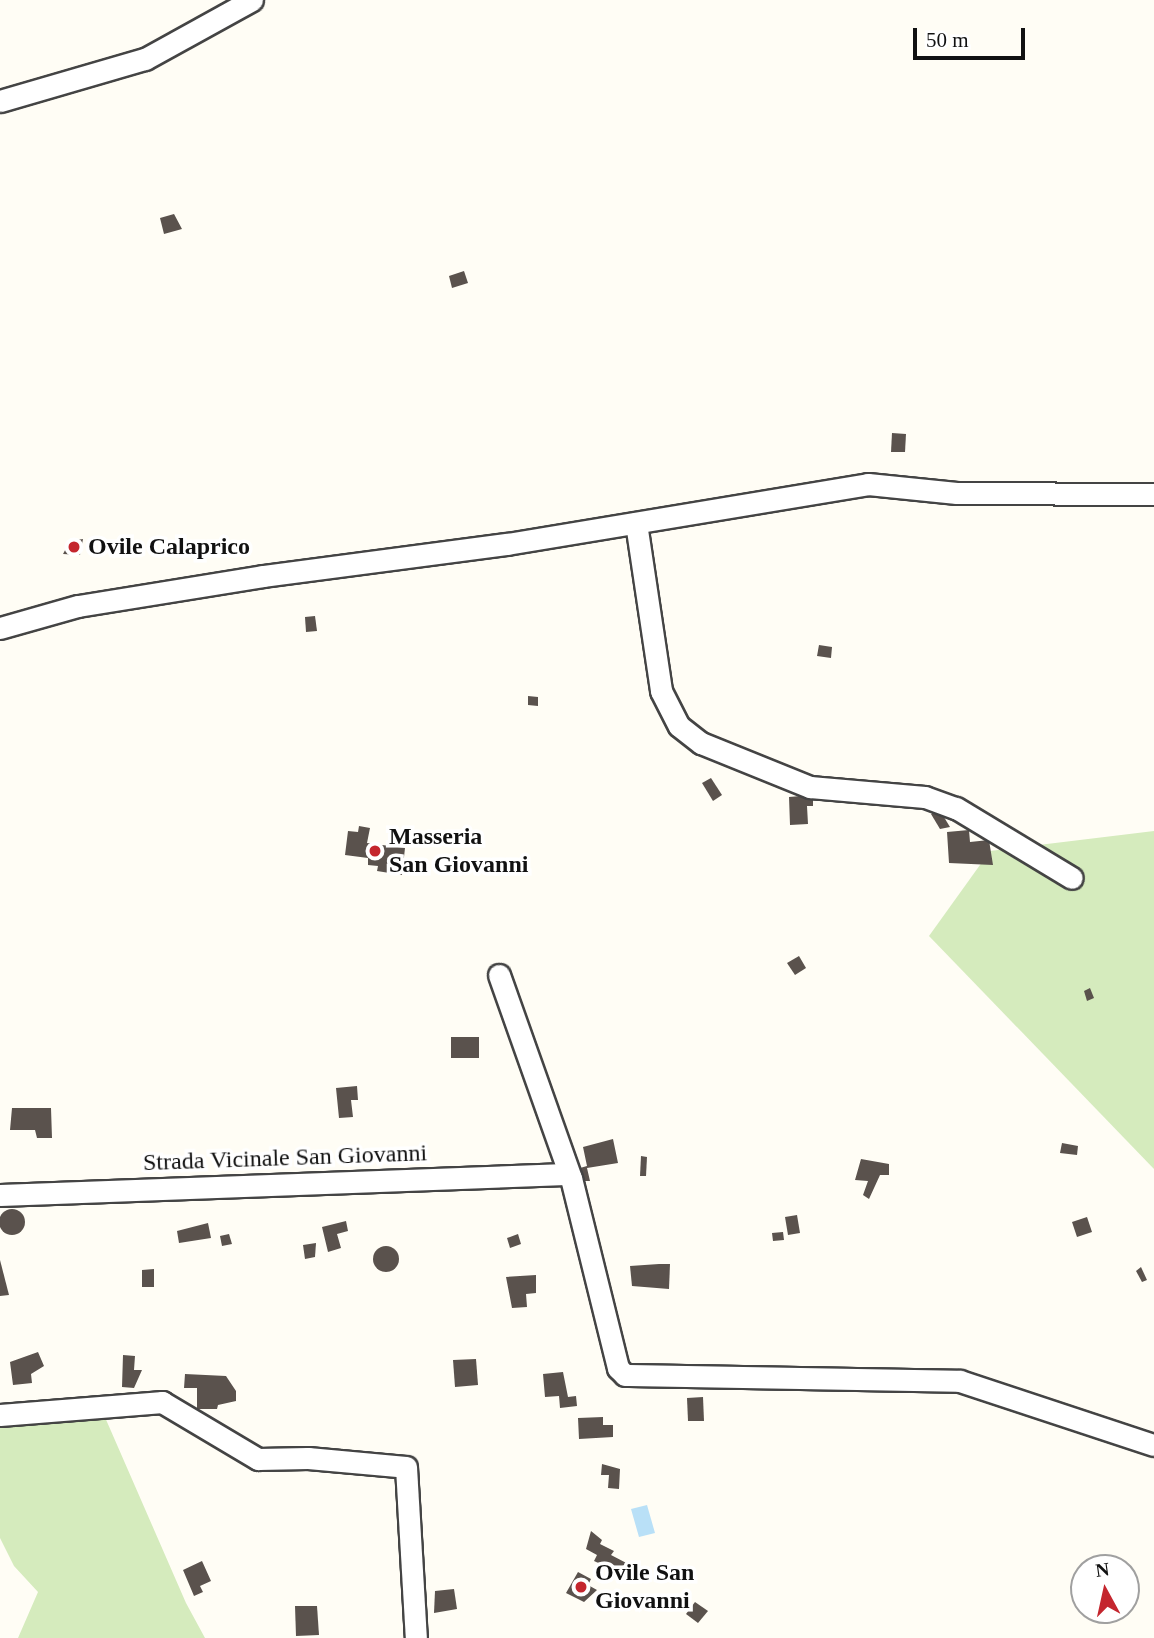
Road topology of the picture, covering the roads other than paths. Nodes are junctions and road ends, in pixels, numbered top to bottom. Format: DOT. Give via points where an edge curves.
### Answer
graph roads {
  1 [pos="252,0"];
  2 [pos="0,101"];
  3 [pos="1154,494"];
  4 [pos="636,523"];
  5 [pos="0,628"];
  6 [pos="1072,878"];
  7 [pos="499,975"];
  8 [pos="571,1178"];
  9 [pos="0,1195"];
  10 [pos="0,1415"];
  11 [pos="1154,1445"];
  12 [pos="416,1638"];
  1 -- 2 [label="street" via="145,59"];
  3 -- 4 [label="street" via="957,493 868,484"];
  4 -- 5 [label="street" via="78,606"];
  4 -- 6 [label="street" via="662,691 679,726 701,743 810,787 837,792 874,790 935,800"];
  7 -- 8 [label="street"];
  8 -- 9 [label="street, Strada Vicinale San Giovanni" via="566,1174"];
  8 -- 11 [label="street" via="618,1368 625,1375 960,1381"];
  10 -- 12 [label="street" via="162,1402 258,1459 308,1458 406,1467"];
}
